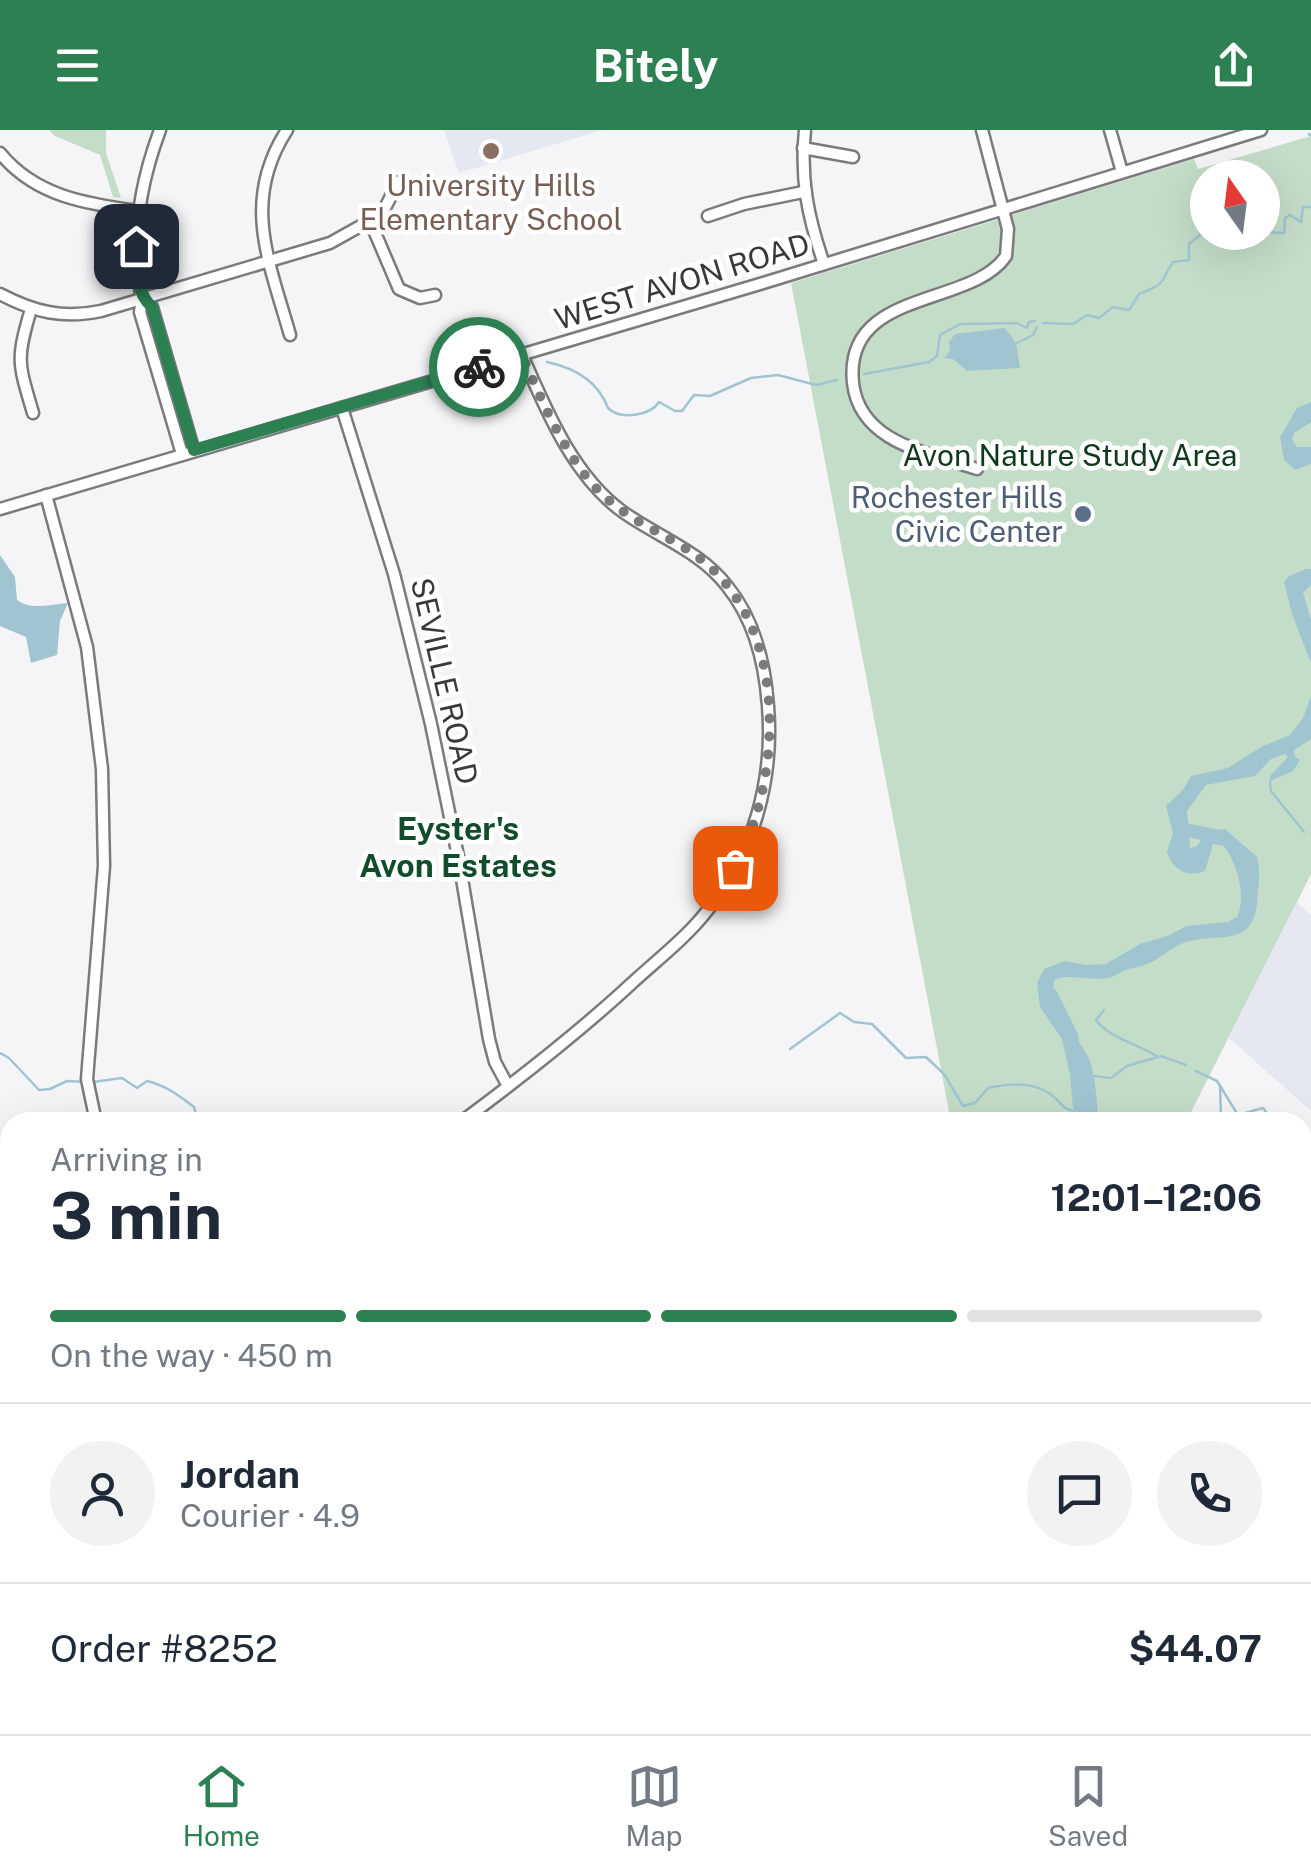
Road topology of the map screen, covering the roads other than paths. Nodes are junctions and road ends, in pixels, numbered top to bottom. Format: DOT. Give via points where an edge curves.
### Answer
graph roads {
  1 [pos="160,130"];
  2 [pos="286,130"];
  3 [pos="805,130"];
  4 [pos="982,130"];
  5 [pos="1110,130"];
  6 [pos="1261,130"];
  7 [pos="803,148"];
  8 [pos="0,153"];
  9 [pos="853,157"];
  10 [pos="1122,172"];
  11 [pos="398,182"];
  12 [pos="803,192"];
  13 [pos="1002,208"];
  14 [pos="138,211"];
  15 [pos="708,216"];
  16 [pos="370,221"];
  17 [pos="268,262"];
  18 [pos="824,264"];
  19 [pos="0,294"];
  20 [pos="434,295"];
  21 [pos="142,299"];
  22 [pos="31,309"];
  23 [pos="290,335"];
  24 [pos="522,355"];
  25 [pos="342,408"];
  26 [pos="33,413"];
  27 [pos="194,450"];
  28 [pos="182,454"];
  29 [pos="977,468"];
  30 [pos="46,495"];
  31 [pos="0,509"];
  32 [pos="508,1086"];
  33 [pos="94,1112"];
  34 [pos="473,1112"];
  1 -- 14 [label="street"];
  2 -- 17 [label="street" via="262,182"];
  3 -- 7 [label="street"];
  4 -- 13 [label="street"];
  5 -- 10 [label="street"];
  6 -- 10 [label="street, WEST AVON ROAD"];
  7 -- 9 [label="street"];
  7 -- 12 [label="street"];
  8 -- 14 [label="street" via="46,190"];
  10 -- 13 [label="street, WEST AVON ROAD"];
  11 -- 16 [label="street"];
  12 -- 15 [label="street"];
  12 -- 18 [label="street"];
  13 -- 18 [label="street, WEST AVON ROAD"];
  13 -- 29 [label="street" via="1009,243 1001,263 882,318 864,338 853,371 860,405 883,434"];
  14 -- 21 [label="street" via="135,261"];
  16 -- 17 [label="street" via="330,243"];
  16 -- 20 [label="street" via="399,290"];
  17 -- 21 [label="street"];
  17 -- 23 [label="street"];
  18 -- 24 [label="street, WEST AVON ROAD"];
  19 -- 22 [label="street"];
  21 -- 22 [label="street" via="78,316"];
  21 -- 27 [label="street" via="152,307"];
  21 -- 28 [label="street" via="140,312"];
  22 -- 26 [label="street" via="18,351"];
  24 -- 25 [label="street, WEST AVON ROAD"];
  24 -- 32 [label="street" via="576,461 600,492 707,564 742,606 766,686 770,747 754,827 707,912"];
  25 -- 27 [label="street, WEST AVON ROAD"];
  25 -- 32 [label="street, SEVILLE ROAD" via="412,639 489,1039"];
  27 -- 28 [label="street, WEST AVON ROAD"];
  28 -- 30 [label="street, WEST AVON ROAD"];
  30 -- 31 [label="street, WEST AVON ROAD"];
  30 -- 33 [label="street" via="87,646 102,769 104,866 88,1079"];
  32 -- 34 [label="street"];
}
